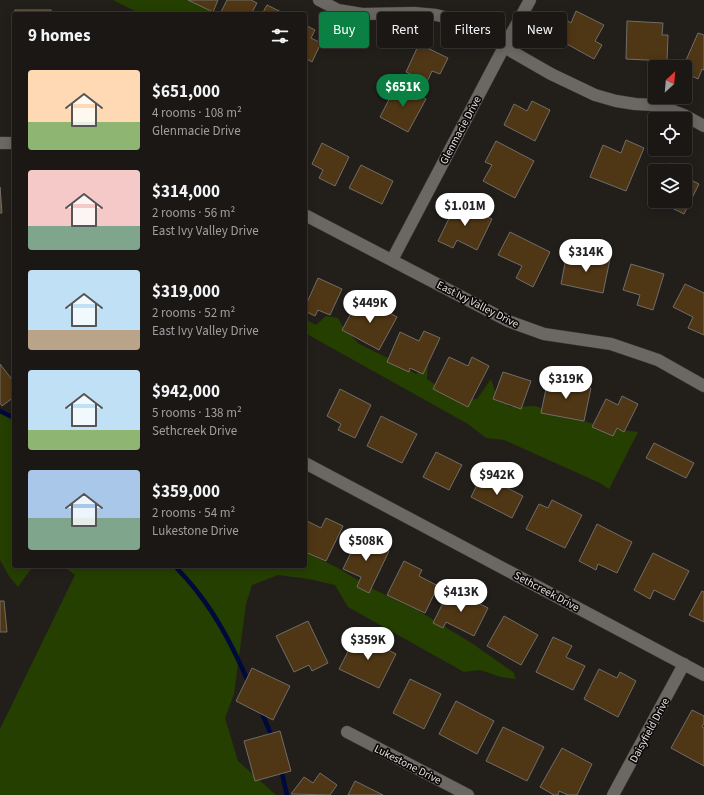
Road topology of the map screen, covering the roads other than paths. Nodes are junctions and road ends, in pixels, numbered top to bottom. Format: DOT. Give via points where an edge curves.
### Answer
graph roads {
  1 [pos="319,0"];
  2 [pos="530,0"];
  3 [pos="441,16"];
  4 [pos="505,45"];
  5 [pos="503,48"];
  6 [pos="505,48"];
  7 [pos="704,126"];
  8 [pos="0,143"];
  9 [pos="12,143"];
  10 [pos="307,216"];
  11 [pos="392,260"];
  12 [pos="704,386"];
  13 [pos="307,464"];
  14 [pos="684,664"];
  15 [pos="704,675"];
  16 [pos="347,732"];
  17 [pos="468,795"];
  18 [pos="613,795"];
  1 -- 3 [label="street" via="338,10 362,14 414,13"];
  2 -- 4 [label="street, Glenmacie Drive"];
  5 -- 11 [label="street, Glenmacie Drive"];
  6 -- 7 [label="street" via="595,95 671,110"];
  8 -- 9 [label="street"];
  10 -- 11 [label="street, East Ivy Valley Drive"];
  11 -- 12 [label="street, East Ivy Valley Drive" via="508,321 544,334 610,344 658,360"];
  13 -- 14 [label="street, Sethcreek Drive"];
  14 -- 15 [label="street, Sethcreek Drive"];
  14 -- 18 [label="street, Daisyfield Drive"];
  16 -- 17 [label="street, Lukestone Drive"];
}
